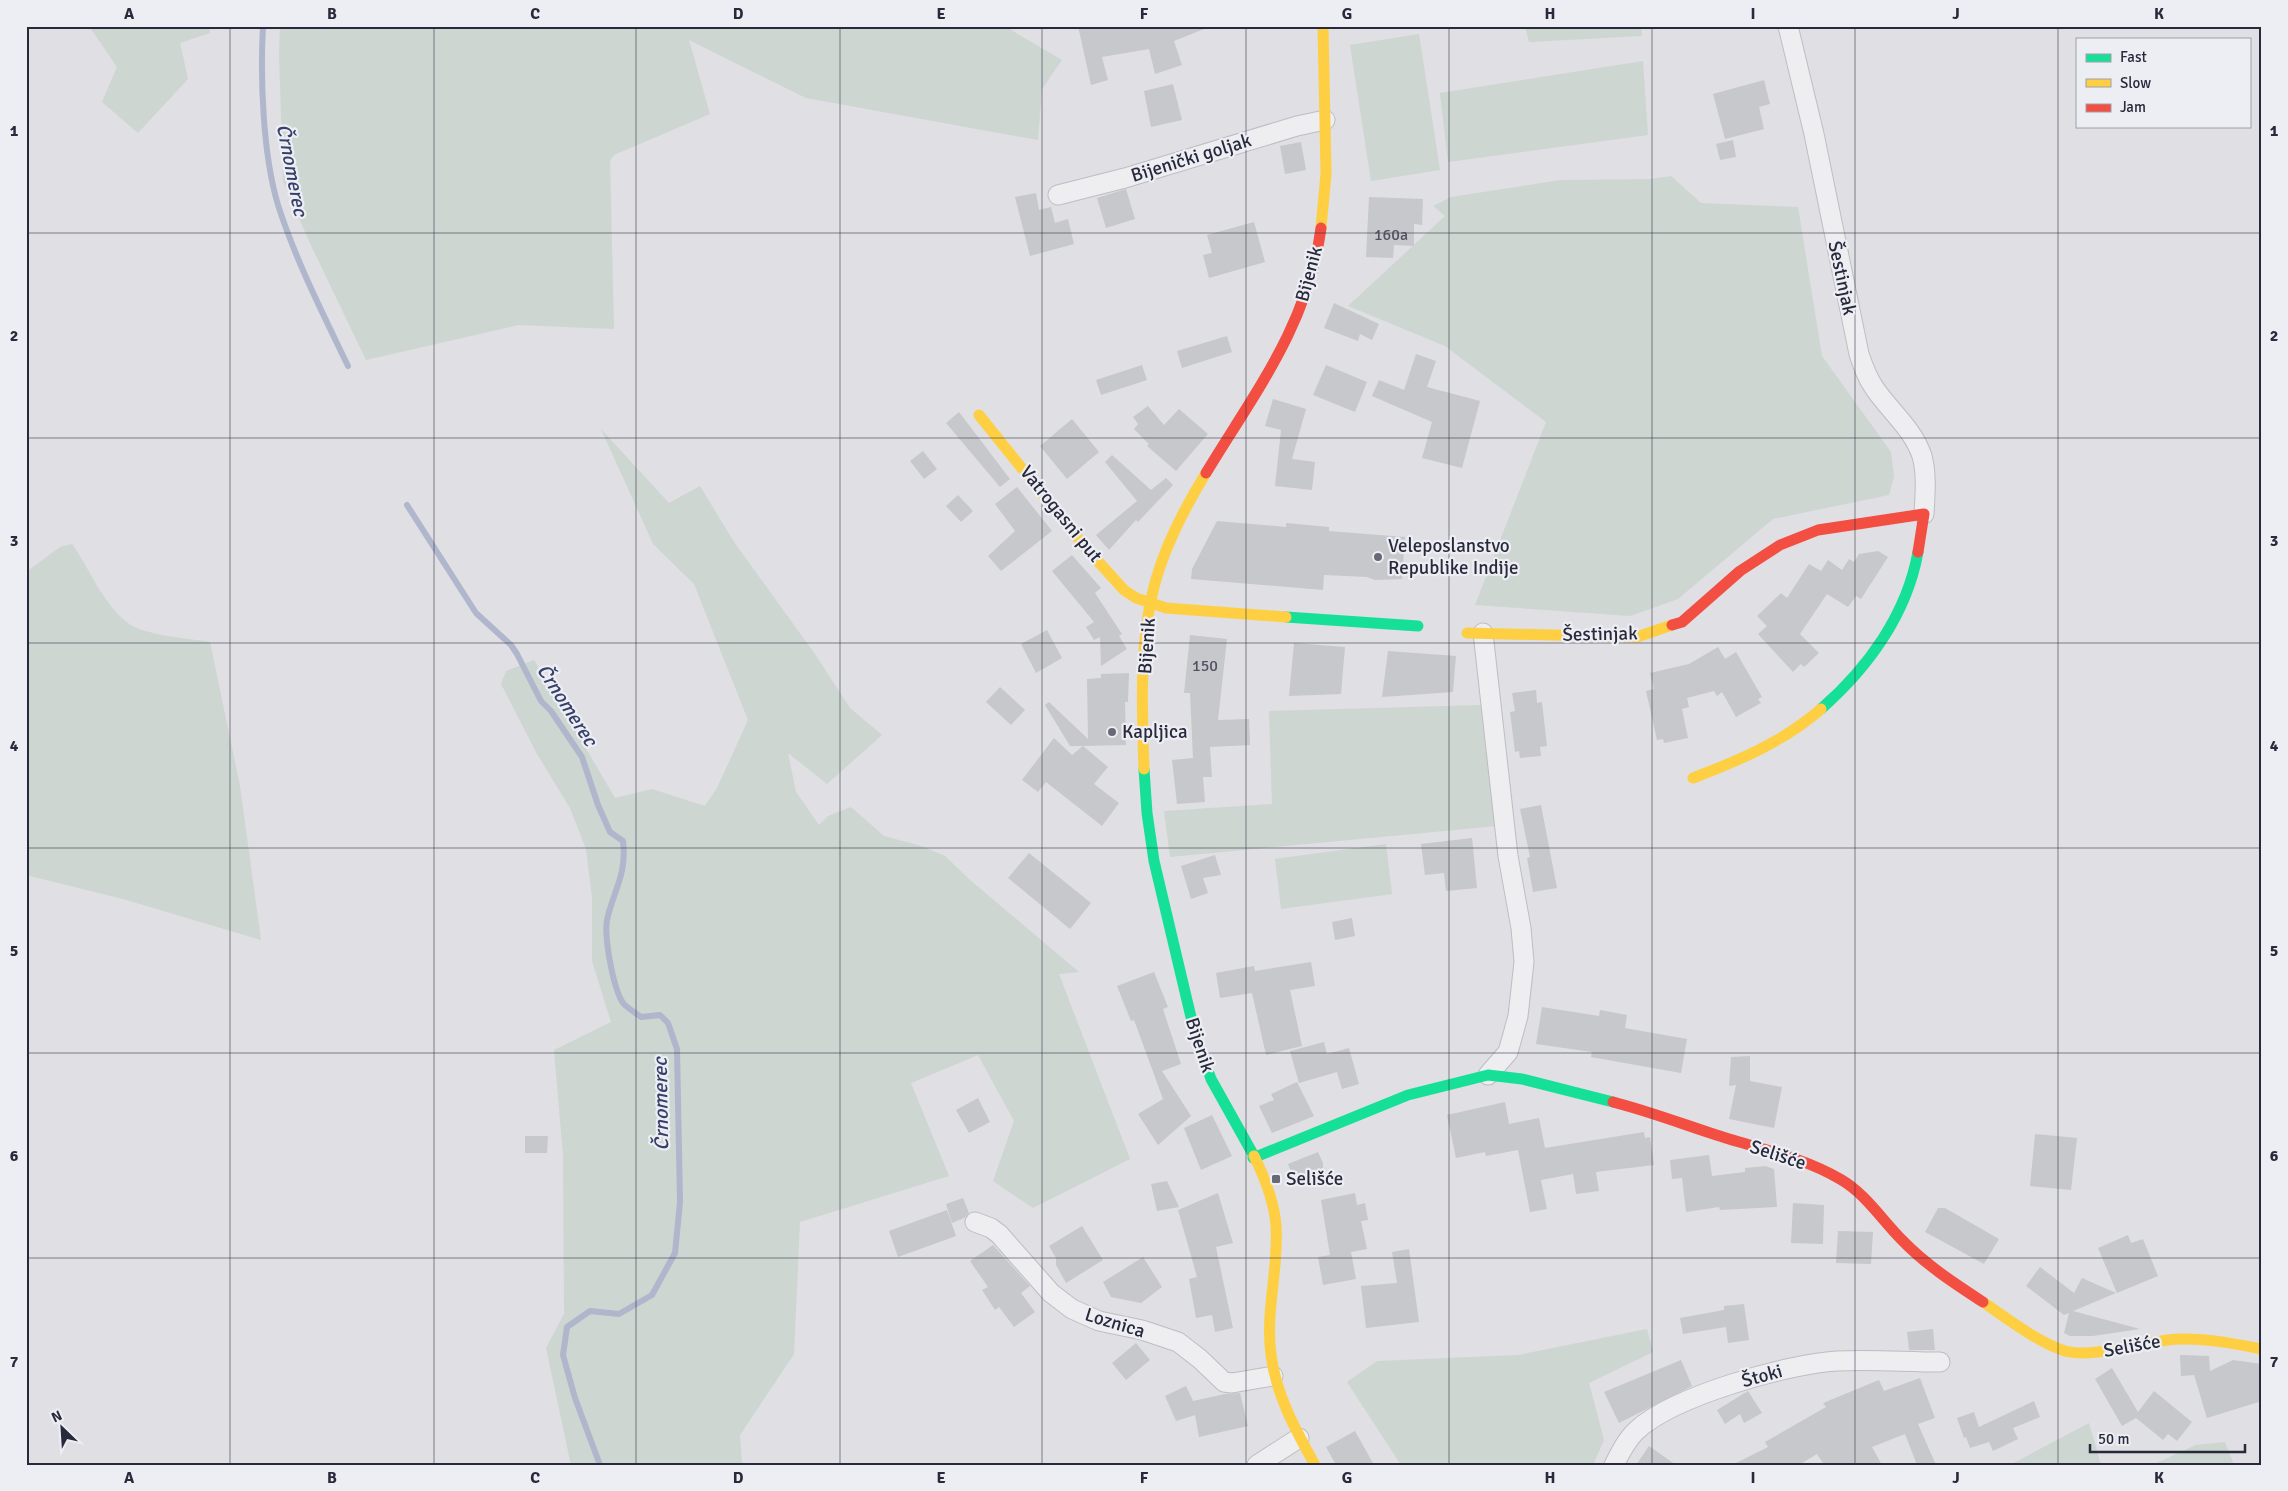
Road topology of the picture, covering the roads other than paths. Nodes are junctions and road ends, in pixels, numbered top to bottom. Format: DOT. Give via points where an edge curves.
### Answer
graph roads {
  1 [pos="1323,26"];
  2 [pos="1788,26"];
  3 [pos="1325,120"];
  4 [pos="1058,195"];
  5 [pos="979,415"];
  6 [pos="1924,514"];
  7 [pos="1150,604"];
  8 [pos="1418,626"];
  9 [pos="1475,633"];
  10 [pos="1692,778"];
  11 [pos="1488,1075"];
  12 [pos="1253,1158"];
  13 [pos="975,1222"];
  14 [pos="2262,1349"];
  15 [pos="1940,1362"];
  16 [pos="1273,1376"];
  17 [pos="1299,1438"];
  18 [pos="1257,1465"];
  19 [pos="1314,1465"];
  20 [pos="1614,1465"];
  1 -- 3 [label="street, Bijenik"];
  2 -- 6 [label="street, Šestinjak" via="1814,134 1859,354 1873,387 1914,438 1922,456 1926,479"];
  3 -- 4 [label="street, Bijenički goljak"];
  3 -- 7 [label="street, Bijenik" via="1325,195 1310,286 1288,338 1188,504 1158,571"];
  5 -- 7 [label="street, Vatrogasni put" via="1110,576 1124,590"];
  6 -- 9 [label="street, Šestinjak" via="1818,530 1780,545 1740,571 1682,622 1637,637"];
  6 -- 10 [label="street, Šestinjak" via="1916,560 1905,594 1890,626 1861,668 1824,706 1780,740"];
  7 -- 8 [label="street, Bijenik" via="1166,608"];
  7 -- 12 [label="street, Bijenik" via="1144,685 1144,779 1149,832 1198,1046 1211,1079"];
  9 -- 11 [label="street, Šestinjak" via="1524,962 1518,1016 1508,1052"];
  11 -- 12 [label="street, Selišće" via="1408,1094"];
  11 -- 14 [label="street, Selišće" via="1522,1079 1648,1110 1825,1171 1853,1187 1929,1266 2039,1340 2066,1351 2094,1352 2178,1339 2218,1341"];
  12 -- 16 [label="street, Bijenik" via="1269,1192 1277,1226 1269,1316 1269,1358"];
  13 -- 16 [label="street, Loznica" via="999,1234 1051,1292 1072,1309 1099,1321 1178,1342 1224,1382"];
  15 -- 20 [label="street, Štoki" via="1837,1361 1788,1368 1736,1383 1687,1401 1646,1423 1629,1439"];
  16 -- 17 [label="street, Bijenik"];
  17 -- 18 [label="street"];
  17 -- 19 [label="street, Bijenik"];
}
